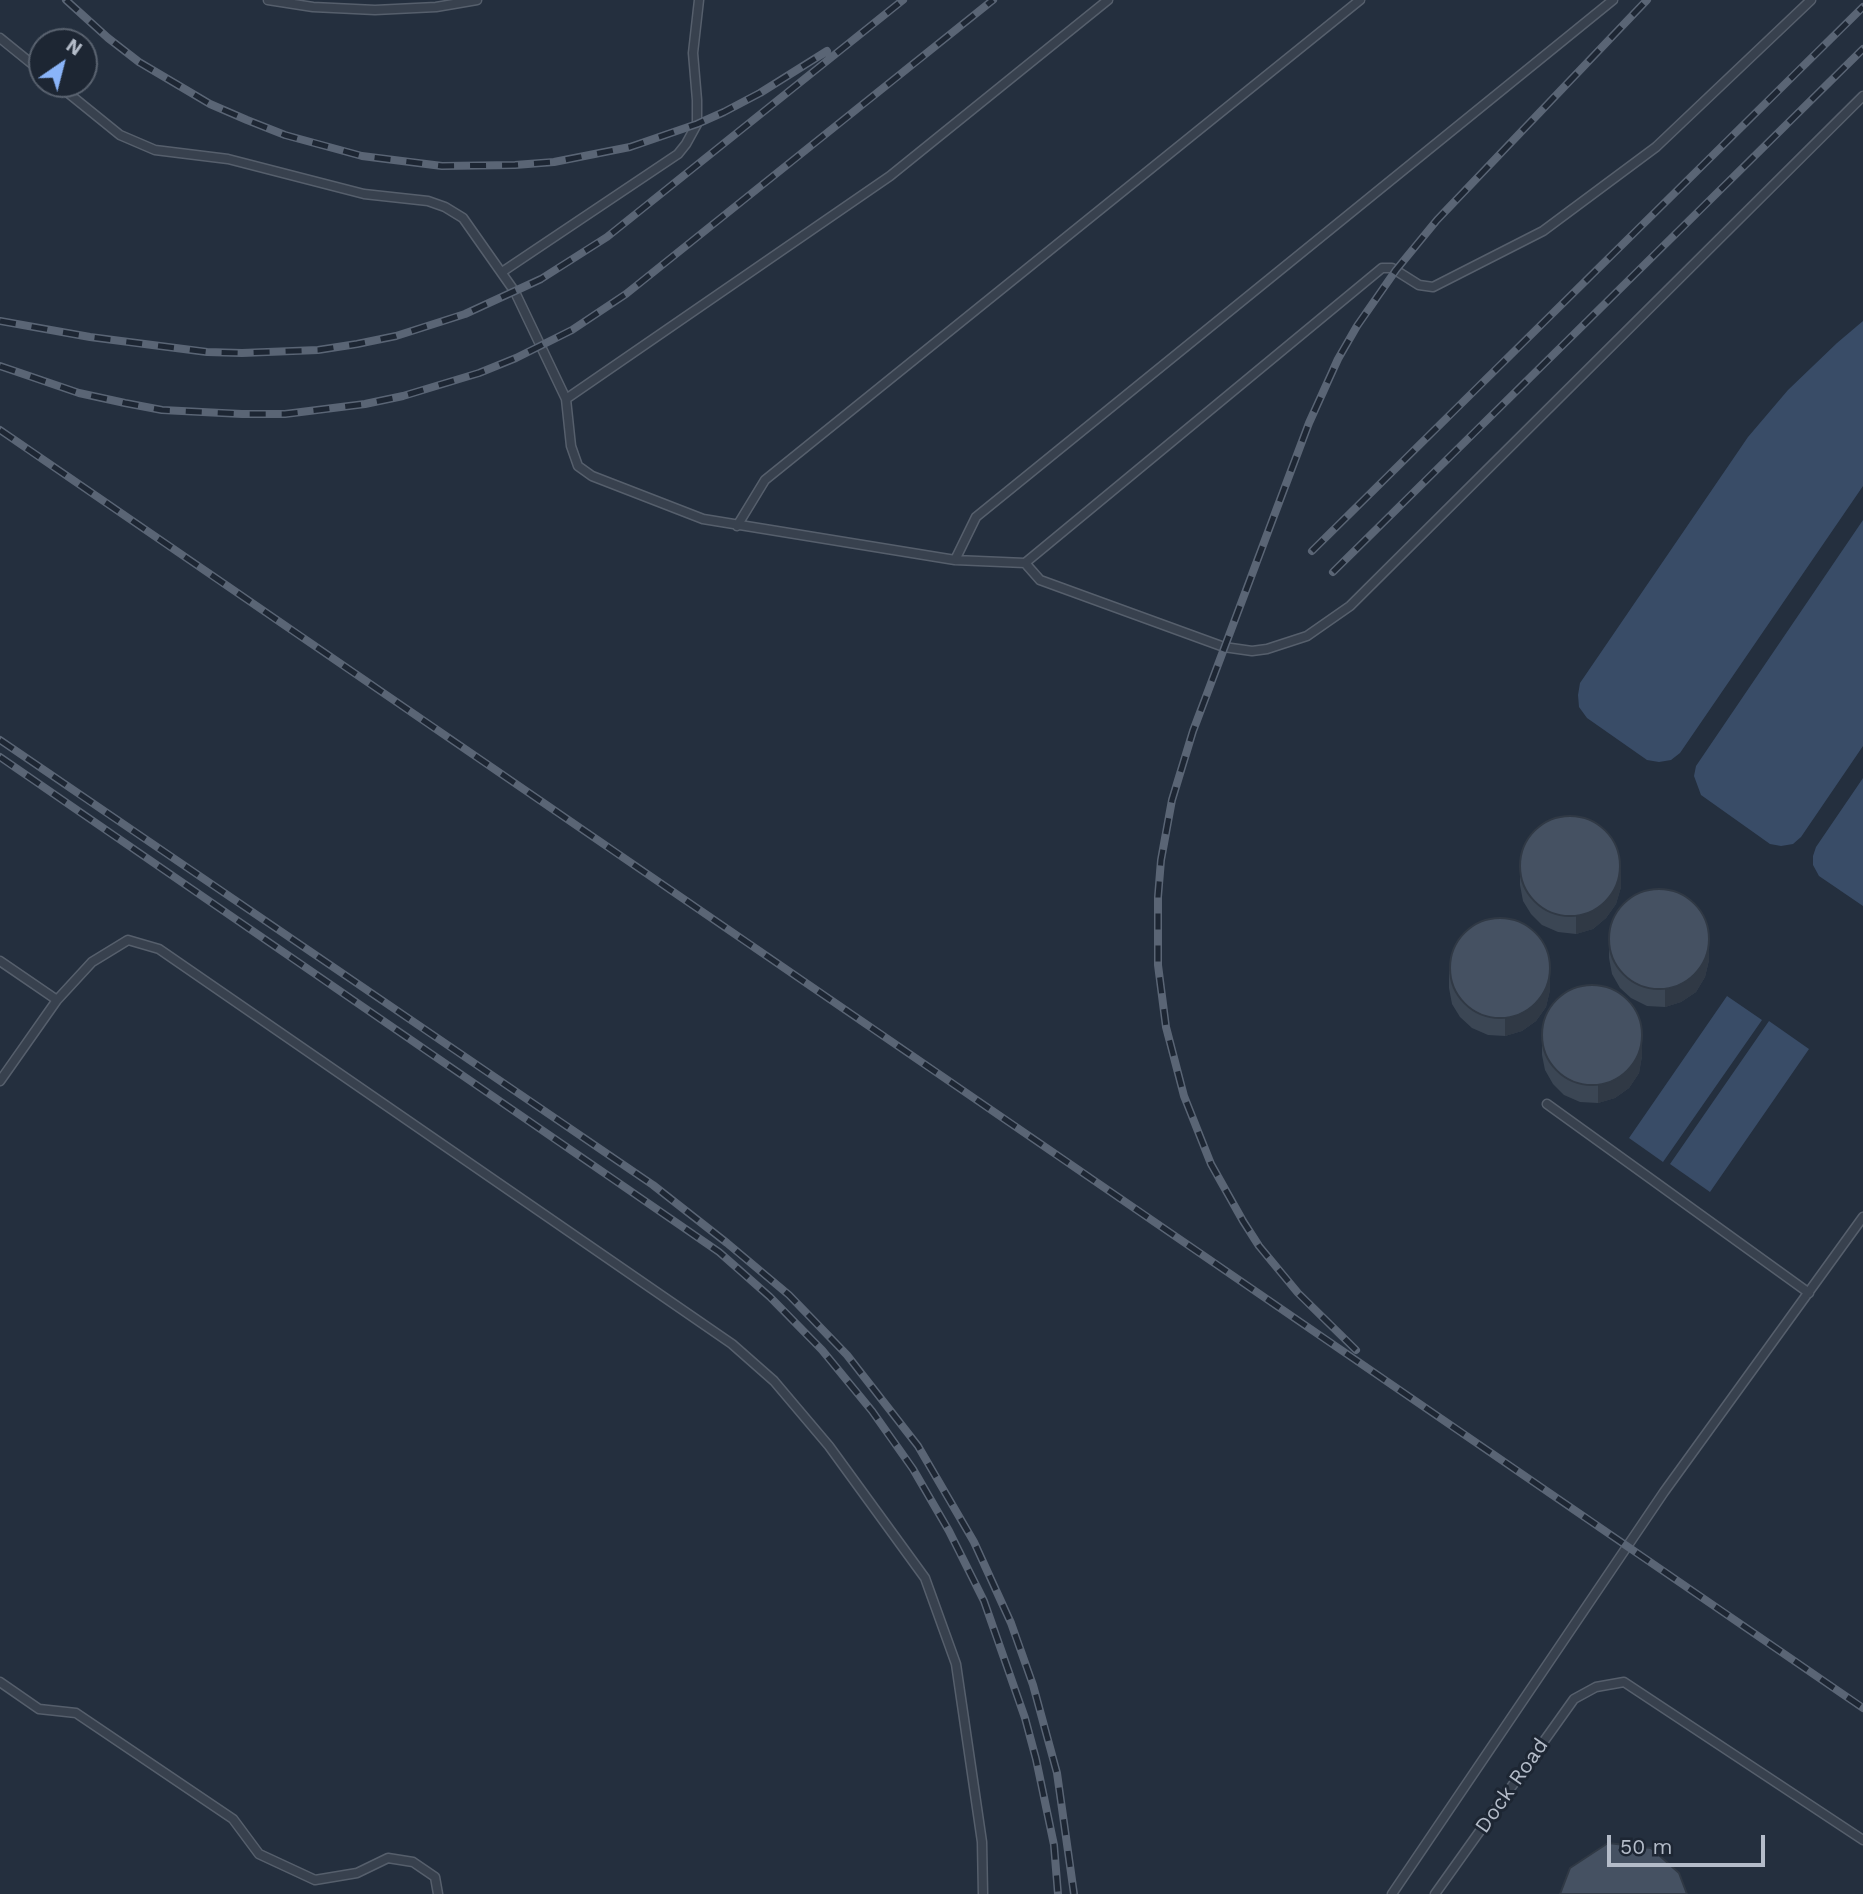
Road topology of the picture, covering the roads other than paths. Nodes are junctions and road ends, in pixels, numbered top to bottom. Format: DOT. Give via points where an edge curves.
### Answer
graph roads {
  1 [pos="268,0"];
  2 [pos="477,0"];
  3 [pos="699,0"];
  4 [pos="1108,0"];
  5 [pos="1360,0"];
  6 [pos="1613,0"];
  7 [pos="1811,0"];
  8 [pos="0,38"];
  9 [pos="28,61"];
  10 [pos="1863,96"];
  11 [pos="74,98"];
  12 [pos="502,272"];
  13 [pos="566,399"];
  14 [pos="737,526"];
  15 [pos="955,560"];
  16 [pos="1025,563"];
  17 [pos="0,961"];
  18 [pos="57,1000"];
  19 [pos="0,1081"];
  20 [pos="1547,1104"];
  21 [pos="1863,1217"];
  22 [pos="1809,1293"];
  23 [pos="0,1682"];
  24 [pos="1863,1840"];
  25 [pos="438,1894"];
  26 [pos="983,1894"];
  27 [pos="1392,1894"];
  28 [pos="1435,1894"];
  1 -- 2 [label="lane" via="375,10"];
  3 -- 12 [label="lane" via="693,53 697,124 686,144 678,154"];
  4 -- 13 [label="lane" via="890,176"];
  5 -- 14 [label="lane" via="765,480"];
  6 -- 15 [label="lane" via="976,517"];
  7 -- 16 [label="lane" via="1657,147 1542,231 1433,287 1382,268"];
  8 -- 9 [label="lane"];
  10 -- 16 [label="lane" via="1350,606 1307,636 1252,651 1224,647 1040,580"];
  11 -- 12 [label="lane" via="120,135 155,150 228,159 364,194 446,207 463,218"];
  12 -- 13 [label="lane"];
  13 -- 14 [label="lane" via="578,466 592,476 703,519"];
  14 -- 15 [label="lane"];
  15 -- 16 [label="lane"];
  17 -- 18 [label="lane"];
  18 -- 19 [label="lane"];
  18 -- 26 [label="lane" via="92,962 128,940 159,949 732,1343 774,1381 829,1446 925,1578 956,1664 982,1842"];
  20 -- 22 [label="lane"];
  21 -- 22 [label="lane"];
  22 -- 27 [label="lane" via="1664,1492"];
  23 -- 25 [label="lane" via="39,1709 76,1713 233,1819 259,1854 315,1880 357,1873 388,1858 413,1862 435,1877"];
  24 -- 28 [label="lane, Dock Road" via="1624,1682 1596,1687 1574,1699"];
}
